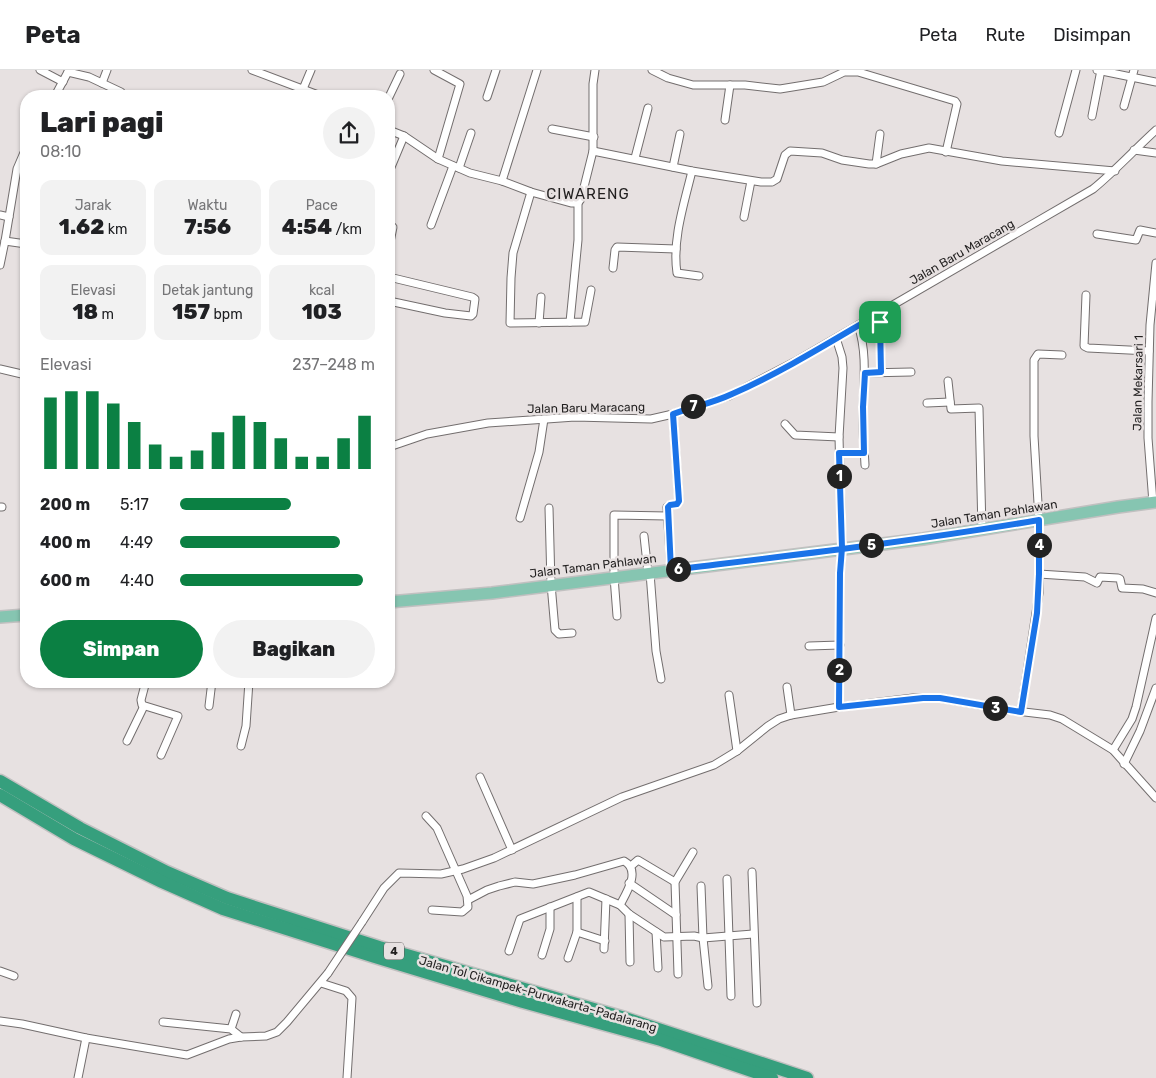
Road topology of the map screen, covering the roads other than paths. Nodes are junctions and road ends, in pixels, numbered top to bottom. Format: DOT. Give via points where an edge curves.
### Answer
graph roads {
  1 [pos="40,70"];
  2 [pos="107,70"];
  3 [pos="252,70"];
  4 [pos="311,70"];
  5 [pos="434,70"];
  6 [pos="496,70"];
  7 [pos="536,70"];
  8 [pos="595,70"];
  9 [pos="652,70"];
  10 [pos="1076,70"];
  11 [pos="1100,70"];
  12 [pos="69,71"];
  13 [pos="844,71"];
  14 [pos="400,74"];
  15 [pos="1133,74"];
  16 [pos="63,82"];
  17 [pos="1156,82"];
  18 [pos="102,83"];
  19 [pos="730,85"];
  20 [pos="303,89"];
  21 [pos="58,90"];
  22 [pos="117,90"];
  23 [pos="392,90"];
  24 [pos="487,97"];
  25 [pos="1124,106"];
  26 [pos="648,108"];
  27 [pos="1092,116"];
  28 [pos="725,120"];
  29 [pos="552,129"];
  30 [pos="1156,130"];
  31 [pos="395,132"];
  32 [pos="471,133"];
  33 [pos="1059,133"];
  34 [pos="680,134"];
  35 [pos="880,134"];
  36 [pos="404,136"];
  37 [pos="594,138"];
  38 [pos="593,150"];
  39 [pos="1134,150"];
  40 [pos="946,152"];
  41 [pos="1156,153"];
  42 [pos="395,158"];
  43 [pos="635,158"];
  44 [pos="438,159"];
  45 [pos="20,164"];
  46 [pos="876,164"];
  47 [pos="456,167"];
  48 [pos="673,167"];
  49 [pos="692,171"];
  50 [pos="1115,171"];
  51 [pos="502,181"];
  52 [pos="751,181"];
  53 [pos="531,192"];
  54 [pos="578,203"];
  55 [pos="0,215"];
  56 [pos="744,217"];
  57 [pos="9,218"];
  58 [pos="432,225"];
  59 [pos="1156,233"];
  60 [pos="1097,234"];
  61 [pos="6,241"];
  62 [pos="20,243"];
  63 [pos="676,249"];
  64 [pos="1156,263"];
  65 [pos="0,265"];
  66 [pos="613,268"];
  67 [pos="699,276"];
  68 [pos="395,278"];
  69 [pos="591,290"];
  70 [pos="1086,295"];
  71 [pos="542,297"];
  72 [pos="395,302"];
  73 [pos="878,314"];
  74 [pos="570,322"];
  75 [pos="538,323"];
  76 [pos="858,325"];
  77 [pos="836,338"];
  78 [pos="1149,350"];
  79 [pos="1062,355"];
  80 [pos="0,369"];
  81 [pos="881,372"];
  82 [pos="911,372"];
  83 [pos="865,373"];
  84 [pos="20,374"];
  85 [pos="948,381"];
  86 [pos="950,402"];
  87 [pos="927,403"];
  88 [pos="673,414"];
  89 [pos="544,419"];
  90 [pos="785,424"];
  91 [pos="839,437"];
  92 [pos="395,444"];
  93 [pos="839,453"];
  94 [pos="864,453"];
  95 [pos="865,466"];
  96 [pos="1154,503"];
  97 [pos="549,508"];
  98 [pos="667,516"];
  99 [pos="520,518"];
  100 [pos="1039,520"];
  101 [pos="982,530"];
  102 [pos="644,536"];
  103 [pos="842,548"];
  104 [pos="671,570"];
  105 [pos="649,573"];
  106 [pos="1039,574"];
  107 [pos="614,577"];
  108 [pos="551,584"];
  109 [pos="1156,593"];
  110 [pos="395,601"];
  111 [pos="20,615"];
  112 [pos="617,616"];
  113 [pos="0,617"];
  114 [pos="1156,618"];
  115 [pos="572,633"];
  116 [pos="840,645"];
  117 [pos="809,646"];
  118 [pos="661,679"];
  119 [pos="1142,684"];
  120 [pos="787,687"];
  121 [pos="144,688"];
  122 [pos="211,688"];
  123 [pos="249,688"];
  124 [pos="1156,688"];
  125 [pos="729,695"];
  126 [pos="144,706"];
  127 [pos="209,706"];
  128 [pos="839,707"];
  129 [pos="1021,712"];
  130 [pos="791,715"];
  131 [pos="126,741"];
  132 [pos="241,746"];
  133 [pos="1113,750"];
  134 [pos="737,751"];
  135 [pos="161,755"];
  136 [pos="1124,764"];
  137 [pos="480,777"];
  138 [pos="0,781"];
  139 [pos="0,796"];
  140 [pos="1156,798"];
  141 [pos="426,816"];
  142 [pos="512,850"];
  143 [pos="693,852"];
  144 [pos="631,866"];
  145 [pos="455,871"];
  146 [pos="752,872"];
  147 [pos="727,879"];
  148 [pos="675,882"];
  149 [pos="630,883"];
  150 [pos="700,886"];
  151 [pos="577,897"];
  152 [pos="606,899"];
  153 [pos="468,900"];
  154 [pos="620,905"];
  155 [pos="550,907"];
  156 [pos="432,910"];
  157 [pos="629,914"];
  158 [pos="676,914"];
  159 [pos="577,932"];
  160 [pos="656,932"];
  161 [pos="753,934"];
  162 [pos="728,935"];
  163 [pos="677,937"];
  164 [pos="703,938"];
  165 [pos="605,941"];
  166 [pos="604,949"];
  167 [pos="509,951"];
  168 [pos="542,955"];
  169 [pos="568,958"];
  170 [pos="630,962"];
  171 [pos="658,968"];
  172 [pos="0,971"];
  173 [pos="678,974"];
  174 [pos="14,976"];
  175 [pos="321,983"];
  176 [pos="708,986"];
  177 [pos="731,996"];
  178 [pos="757,1003"];
  179 [pos="236,1014"];
  180 [pos="0,1021"];
  181 [pos="163,1022"];
  182 [pos="231,1029"];
  183 [pos="241,1037"];
  184 [pos="86,1038"];
  185 [pos="78,1078"];
  186 [pos="347,1078"];
  187 [pos="772,1078"];
  188 [pos="807,1078"];
  1 -- 16 [label="street"];
  2 -- 18 [label="street"];
  3 -- 20 [label="street"];
  4 -- 20 [label="street"];
  5 -- 44 [label="street" via="460,84"];
  6 -- 24 [label="street"];
  7 -- 51 [label="street"];
  8 -- 37 [label="street"];
  9 -- 19 [label="street" via="693,85"];
  10 -- 33 [label="street"];
  11 -- 15 [label="street"];
  11 -- 27 [label="street"];
  12 -- 16 [label="street"];
  12 -- 18 [label="street"];
  13 -- 19 [label="street" via="823,82 789,88"];
  13 -- 40 [label="street" via="858,72 955,101"];
  14 -- 23 [label="street"];
  15 -- 17 [label="street"];
  15 -- 25 [label="street"];
  16 -- 21 [label="street"];
  18 -- 22 [label="street"];
  19 -- 28 [label="street"];
  26 -- 43 [label="street"];
  29 -- 37 [label="street"];
  30 -- 39 [label="street, Jalan Baru Maracang"];
  31 -- 36 [label="street"];
  32 -- 47 [label="street"];
  34 -- 48 [label="street"];
  35 -- 46 [label="street"];
  36 -- 42 [label="street"];
  36 -- 44 [label="street"];
  37 -- 38 [label="street"];
  38 -- 43 [label="street"];
  38 -- 54 [label="street" via="582,199"];
  39 -- 41 [label="street"];
  39 -- 50 [label="street, Jalan Baru Maracang"];
  40 -- 46 [label="street" via="929,148"];
  40 -- 50 [label="street" via="1002,161"];
  43 -- 48 [label="street"];
  44 -- 47 [label="street"];
  45 -- 57 [label="street"];
  46 -- 52 [label="street" via="858,164 822,152 790,152 785,155 776,180"];
  47 -- 51 [label="street"];
  47 -- 58 [label="street"];
  48 -- 49 [label="street"];
  49 -- 52 [label="street"];
  49 -- 63 [label="street"];
  50 -- 73 [label="street, Jalan Baru Maracang" via="1093,189"];
  51 -- 53 [label="street"];
  52 -- 56 [label="street"];
  53 -- 54 [label="street" via="571,204"];
  53 -- 75 [label="street" via="513,253 510,318 511,324"];
  54 -- 74 [label="street"];
  55 -- 57 [label="street"];
  57 -- 61 [label="street"];
  59 -- 60 [label="street" via="1140,230 1136,240"];
  61 -- 62 [label="street"];
  61 -- 65 [label="street"];
  63 -- 66 [label="street" via="617,247"];
  63 -- 67 [label="street" via="676,273"];
  64 -- 78 [label="street, Jalan Mekarsari 1"];
  68 -- 72 [label="street" via="472,296 475,300 471,316 445,314"];
  69 -- 74 [label="street" via="586,321"];
  70 -- 78 [label="street" via="1084,346"];
  71 -- 75 [label="street"];
  73 -- 76 [label="street, Jalan Baru Maracang"];
  73 -- 81 [label="street"];
  74 -- 75 [label="street"];
  76 -- 77 [label="street, Jalan Baru Maracang"];
  76 -- 83 [label="street"];
  77 -- 88 [label="street, Jalan Baru Maracang" via="729,396"];
  77 -- 91 [label="street" via="843,368"];
  78 -- 96 [label="street, Jalan Mekarsari 1" via="1148,425"];
  79 -- 100 [label="street" via="1038,354 1034,360"];
  80 -- 84 [label="street"];
  81 -- 82 [label="street"];
  81 -- 83 [label="street"];
  83 -- 94 [label="street"];
  85 -- 86 [label="street"];
  86 -- 87 [label="street"];
  86 -- 101 [label="street" via="952,409 979,408"];
  88 -- 89 [label="street, Jalan Baru Maracang" via="650,419"];
  88 -- 98 [label="street" via="679,501 668,505"];
  89 -- 92 [label="street, Jalan Baru Maracang" via="456,428"];
  89 -- 99 [label="street" via="539,452"];
  90 -- 91 [label="street" via="795,435"];
  91 -- 93 [label="street"];
  93 -- 94 [label="street"];
  93 -- 103 [label="street"];
  94 -- 95 [label="street"];
  96 -- 100 [label="main road, Jalan Taman Pahlawan"];
  97 -- 108 [label="street"];
  98 -- 104 [label="street"];
  98 -- 107 [label="street" via="614,515"];
  100 -- 101 [label="main road, Jalan Taman Pahlawan"];
  100 -- 106 [label="street"];
  101 -- 103 [label="main road, Jalan Taman Pahlawan"];
  102 -- 105 [label="street"];
  103 -- 104 [label="main road, Jalan Taman Pahlawan"];
  103 -- 116 [label="street"];
  104 -- 105 [label="main road, Jalan Taman Pahlawan"];
  105 -- 107 [label="main road, Jalan Taman Pahlawan"];
  105 -- 118 [label="street"];
  106 -- 109 [label="street" via="1085,577 1097,583 1100,577 1118,578 1122,588"];
  106 -- 129 [label="street" via="1037,613"];
  107 -- 108 [label="main road, Jalan Taman Pahlawan"];
  107 -- 112 [label="street"];
  108 -- 110 [label="main road, Jalan Taman Pahlawan"];
  108 -- 115 [label="street" via="555,630 559,634"];
  111 -- 113 [label="main road"];
  114 -- 119 [label="street"];
  116 -- 117 [label="street"];
  116 -- 128 [label="street"];
  119 -- 124 [label="street"];
  119 -- 133 [label="street" via="1132,719"];
  120 -- 130 [label="street"];
  121 -- 126 [label="street" via="141,703"];
  122 -- 127 [label="street"];
  123 -- 132 [label="street"];
  124 -- 136 [label="street"];
  125 -- 134 [label="street"];
  126 -- 131 [label="street"];
  126 -- 135 [label="street" via="178,716"];
  128 -- 129 [label="street" via="940,698"];
  128 -- 130 [label="street"];
  129 -- 133 [label="street" via="1062,719"];
  130 -- 134 [label="street" via="768,726"];
  133 -- 136 [label="street"];
  134 -- 142 [label="street" via="707,768 612,801"];
  136 -- 140 [label="street"];
  137 -- 142 [label="street"];
  138 -- 188 [label="highway, Jalan Tol Cikampek–Purwakarta–Padalarang / 4" via="80,828 227,898 625,1018"];
  139 -- 187 [label="highway, Jalan Tol Cikampek–Purwakarta–Padalarang / 4" via="74,839 223,909 375,958 662,1040"];
  141 -- 145 [label="street" via="437,828"];
  142 -- 145 [label="street"];
  143 -- 148 [label="street"];
  144 -- 148 [label="street" via="638,860"];
  144 -- 149 [label="street"];
  144 -- 153 [label="street" via="621,861 533,884 515,882 487,890"];
  145 -- 153 [label="street"];
  145 -- 175 [label="street, bridge" via="429,875 398,873 384,888"];
  146 -- 161 [label="street"];
  147 -- 162 [label="street"];
  148 -- 158 [label="street"];
  149 -- 154 [label="street"];
  149 -- 158 [label="street"];
  150 -- 164 [label="street"];
  151 -- 152 [label="street" via="589,892"];
  151 -- 155 [label="street"];
  151 -- 159 [label="street"];
  152 -- 154 [label="street"];
  152 -- 165 [label="street"];
  153 -- 156 [label="street" via="468,907 462,912"];
  154 -- 157 [label="street"];
  155 -- 167 [label="street" via="520,919"];
  155 -- 168 [label="street" via="550,929"];
  157 -- 160 [label="street"];
  157 -- 170 [label="street"];
  158 -- 163 [label="street"];
  159 -- 165 [label="street"];
  159 -- 169 [label="street"];
  160 -- 163 [label="street"];
  160 -- 171 [label="street"];
  161 -- 162 [label="street"];
  161 -- 178 [label="street"];
  162 -- 164 [label="street"];
  162 -- 177 [label="street"];
  163 -- 164 [label="street"];
  163 -- 173 [label="street"];
  164 -- 176 [label="street"];
  165 -- 166 [label="street"];
  172 -- 174 [label="street"];
  175 -- 183 [label="street" via="276,1032 266,1036"];
  175 -- 186 [label="street" via="346,991 352,998"];
  179 -- 182 [label="street"];
  180 -- 184 [label="street"];
  181 -- 182 [label="street"];
  182 -- 183 [label="street"];
  183 -- 184 [label="street" via="186,1055"];
  184 -- 185 [label="street"];
}
